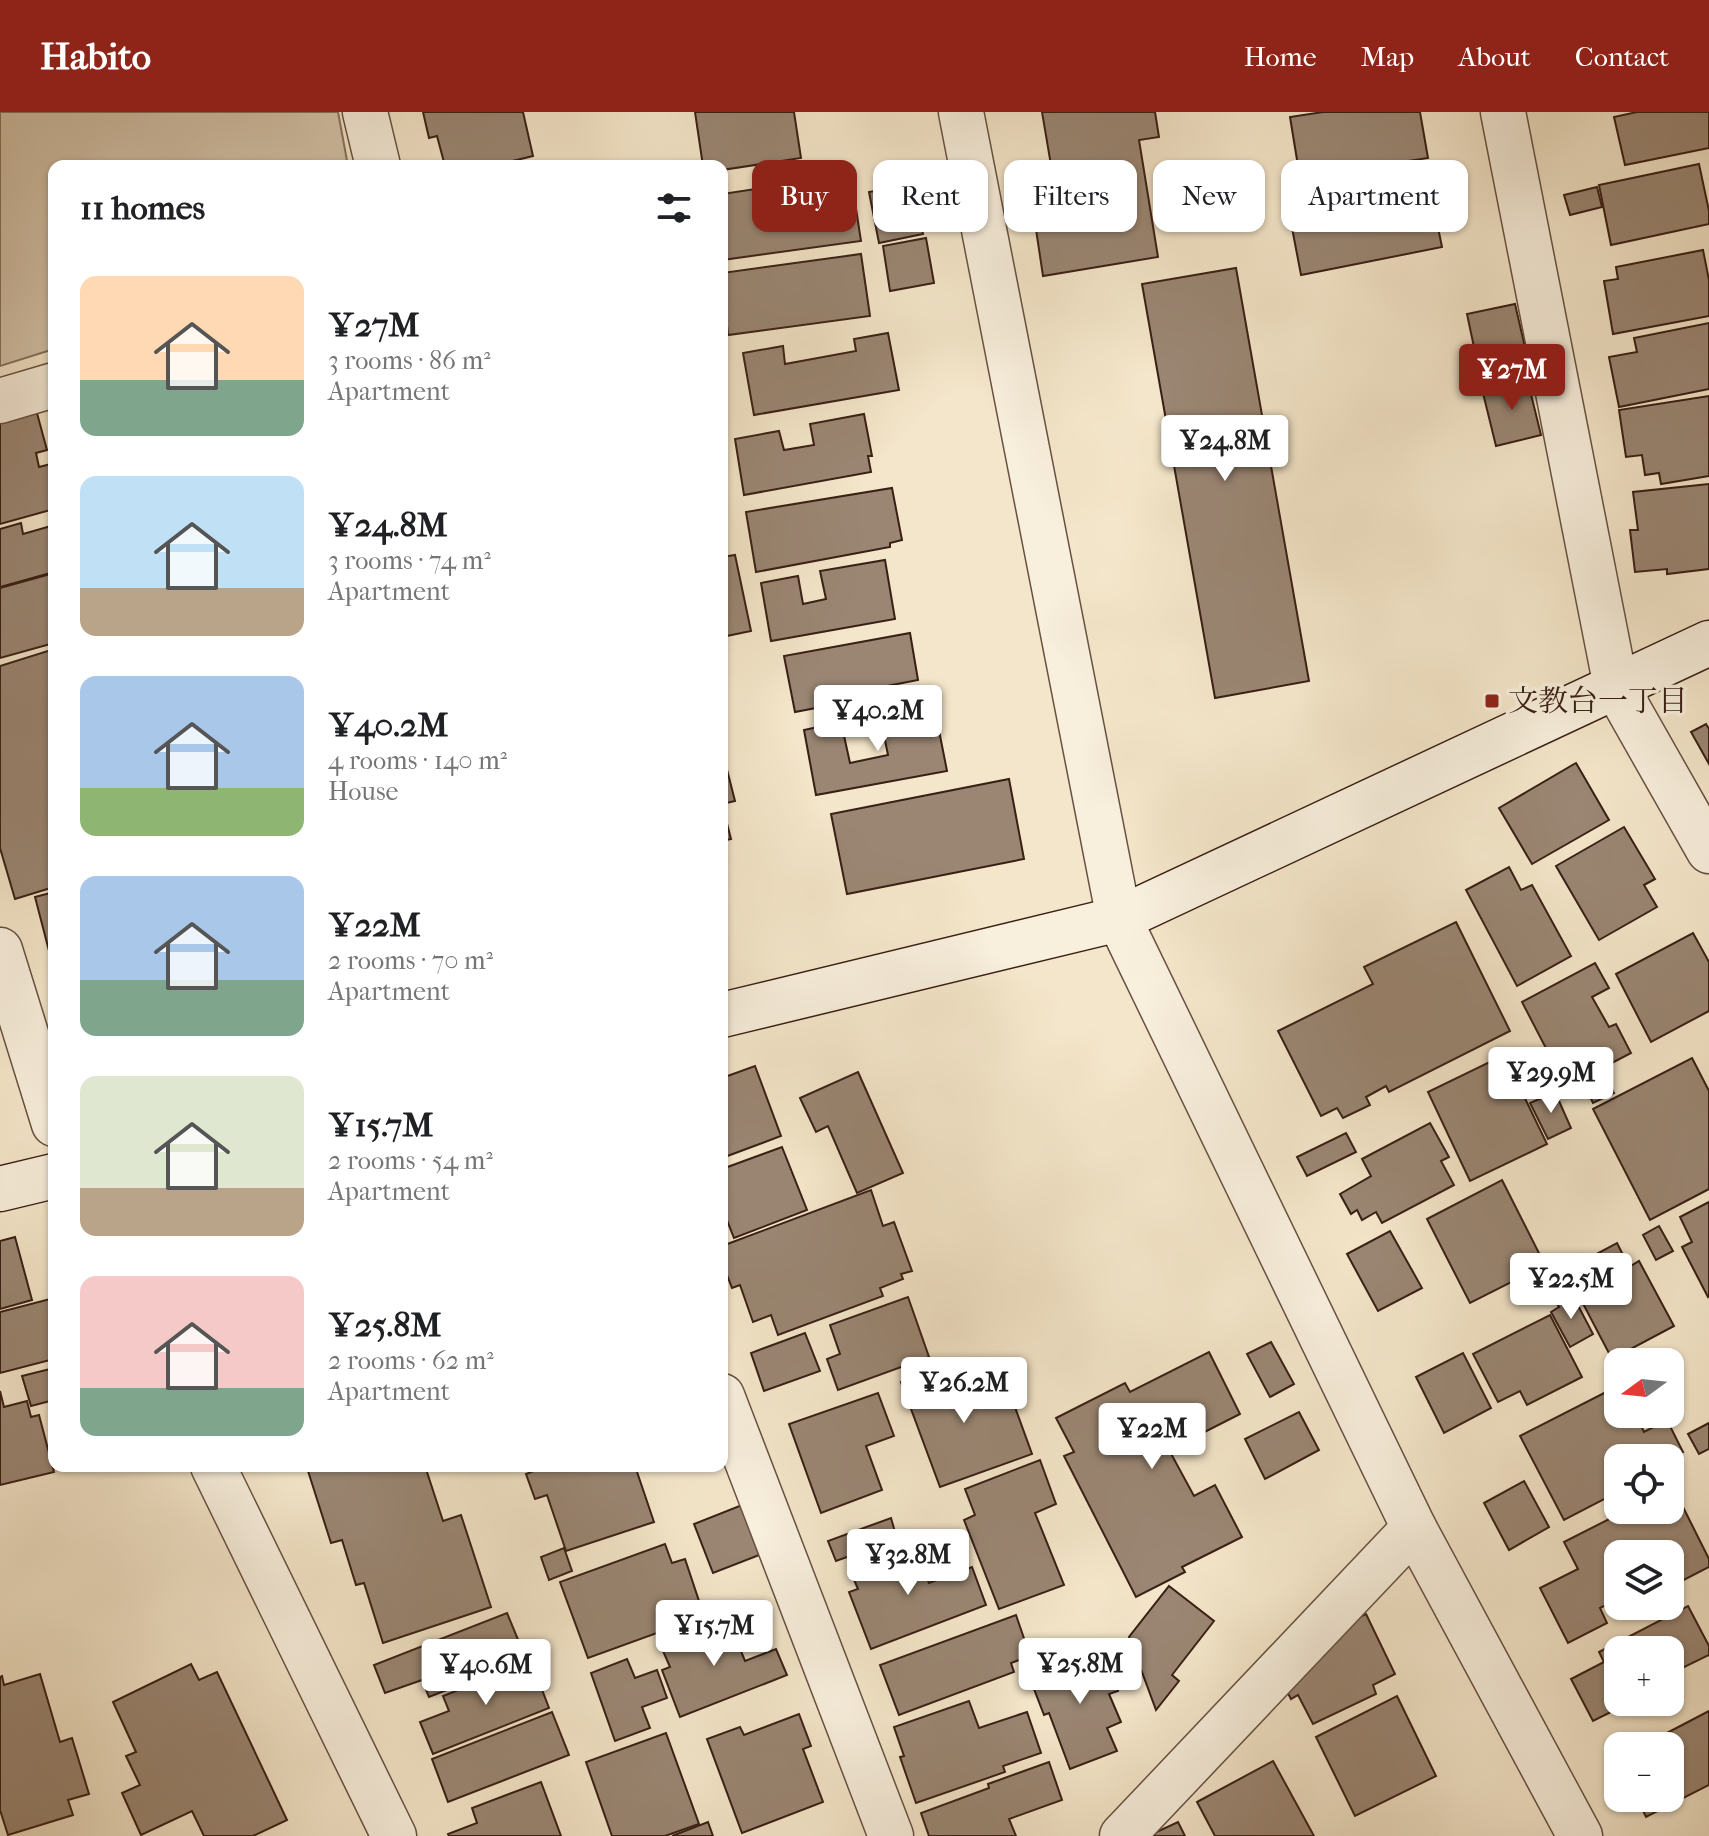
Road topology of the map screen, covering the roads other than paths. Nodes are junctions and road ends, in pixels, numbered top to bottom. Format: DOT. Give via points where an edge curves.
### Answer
graph roads {
  1 [pos="365,112"];
  2 [pos="961,112"];
  3 [pos="1503,112"];
  4 [pos="377,160"];
  5 [pos="48,387"];
  6 [pos="0,401"];
  7 [pos="1709,643"];
  8 [pos="1616,687"];
  9 [pos="1709,851"];
  10 [pos="1119,919"];
  11 [pos="0,950"];
  12 [pos="728,1014"];
  13 [pos="48,1105"];
  14 [pos="48,1177"];
  15 [pos="0,1189"];
  16 [pos="728,1412"];
  17 [pos="216,1472"];
  18 [pos="1414,1528"];
  19 [pos="394,1836"];
  20 [pos="891,1836"];
  21 [pos="1122,1836"];
  22 [pos="1580,1836"];
  1 -- 4 [label="street"];
  2 -- 10 [label="street"];
  3 -- 8 [label="street"];
  5 -- 6 [label="street"];
  7 -- 8 [label="street"];
  8 -- 9 [label="street"];
  8 -- 10 [label="street"];
  10 -- 12 [label="street"];
  10 -- 18 [label="street"];
  11 -- 13 [label="street"];
  14 -- 15 [label="street"];
  16 -- 20 [label="street"];
  17 -- 19 [label="street"];
  18 -- 21 [label="street"];
  18 -- 22 [label="street"];
}
